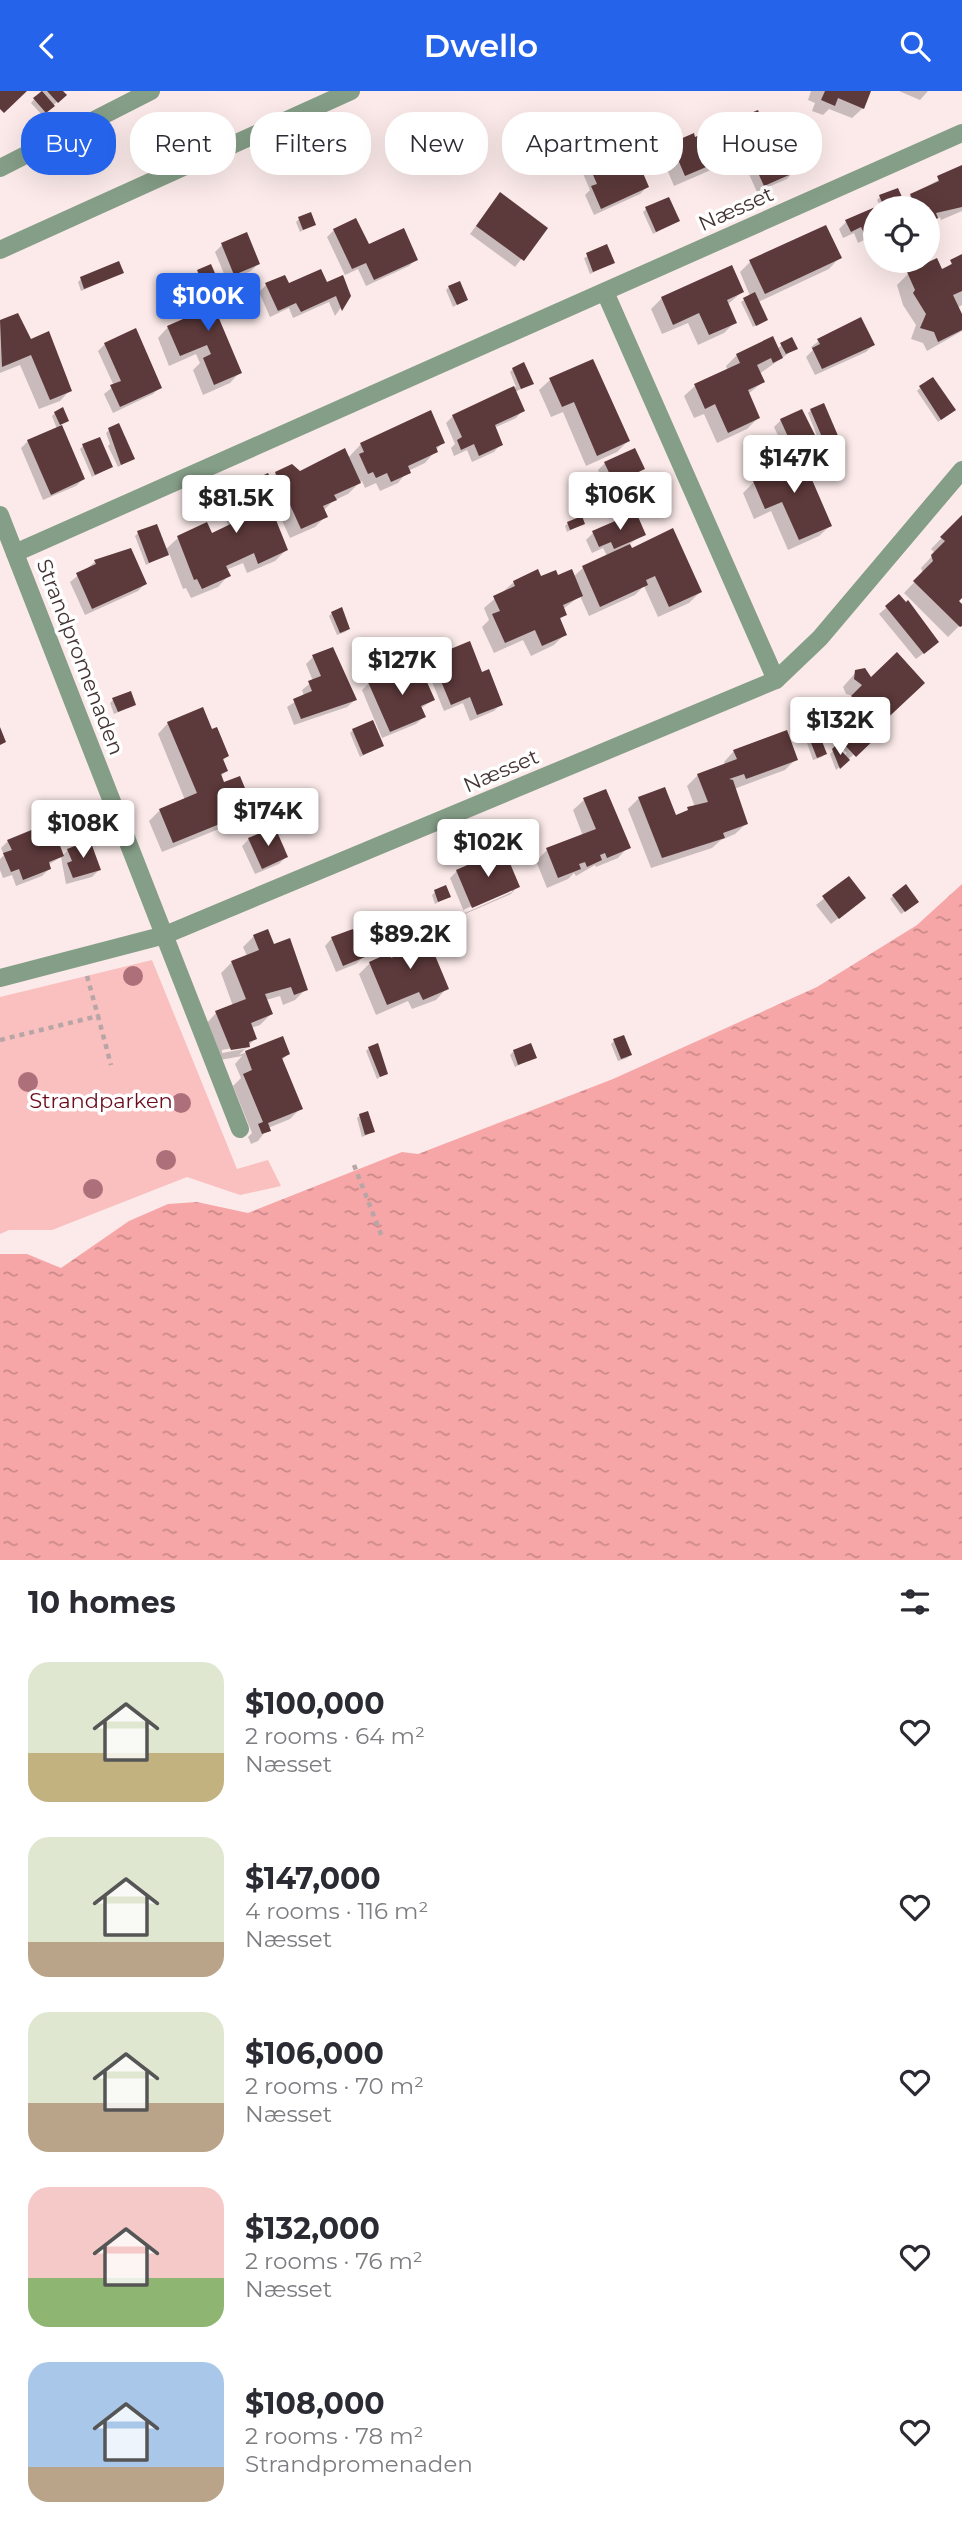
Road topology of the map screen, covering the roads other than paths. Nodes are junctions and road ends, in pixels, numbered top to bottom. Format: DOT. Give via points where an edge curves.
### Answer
graph roads {
  1 [pos="151,91"];
  2 [pos="351,91"];
  3 [pos="962,133"];
  4 [pos="0,168"];
  5 [pos="0,250"];
  6 [pos="606,292"];
  7 [pos="962,470"];
  8 [pos="0,516"];
  9 [pos="15,553"];
  10 [pos="776,680"];
  11 [pos="165,935"];
  12 [pos="0,978"];
  13 [pos="240,1129"];
  1 -- 4 [label="street"];
  2 -- 5 [label="street"];
  3 -- 6 [label="street, Næsset"];
  6 -- 9 [label="street, Næsset"];
  6 -- 10 [label="street"];
  7 -- 10 [label="street, Næsset" via="820,638"];
  8 -- 9 [label="street, Strandpromenaden"];
  9 -- 11 [label="street, Strandpromenaden"];
  10 -- 11 [label="street, Næsset"];
  11 -- 12 [label="street, Næsset"];
  11 -- 13 [label="street, Strandpromenaden"];
}
